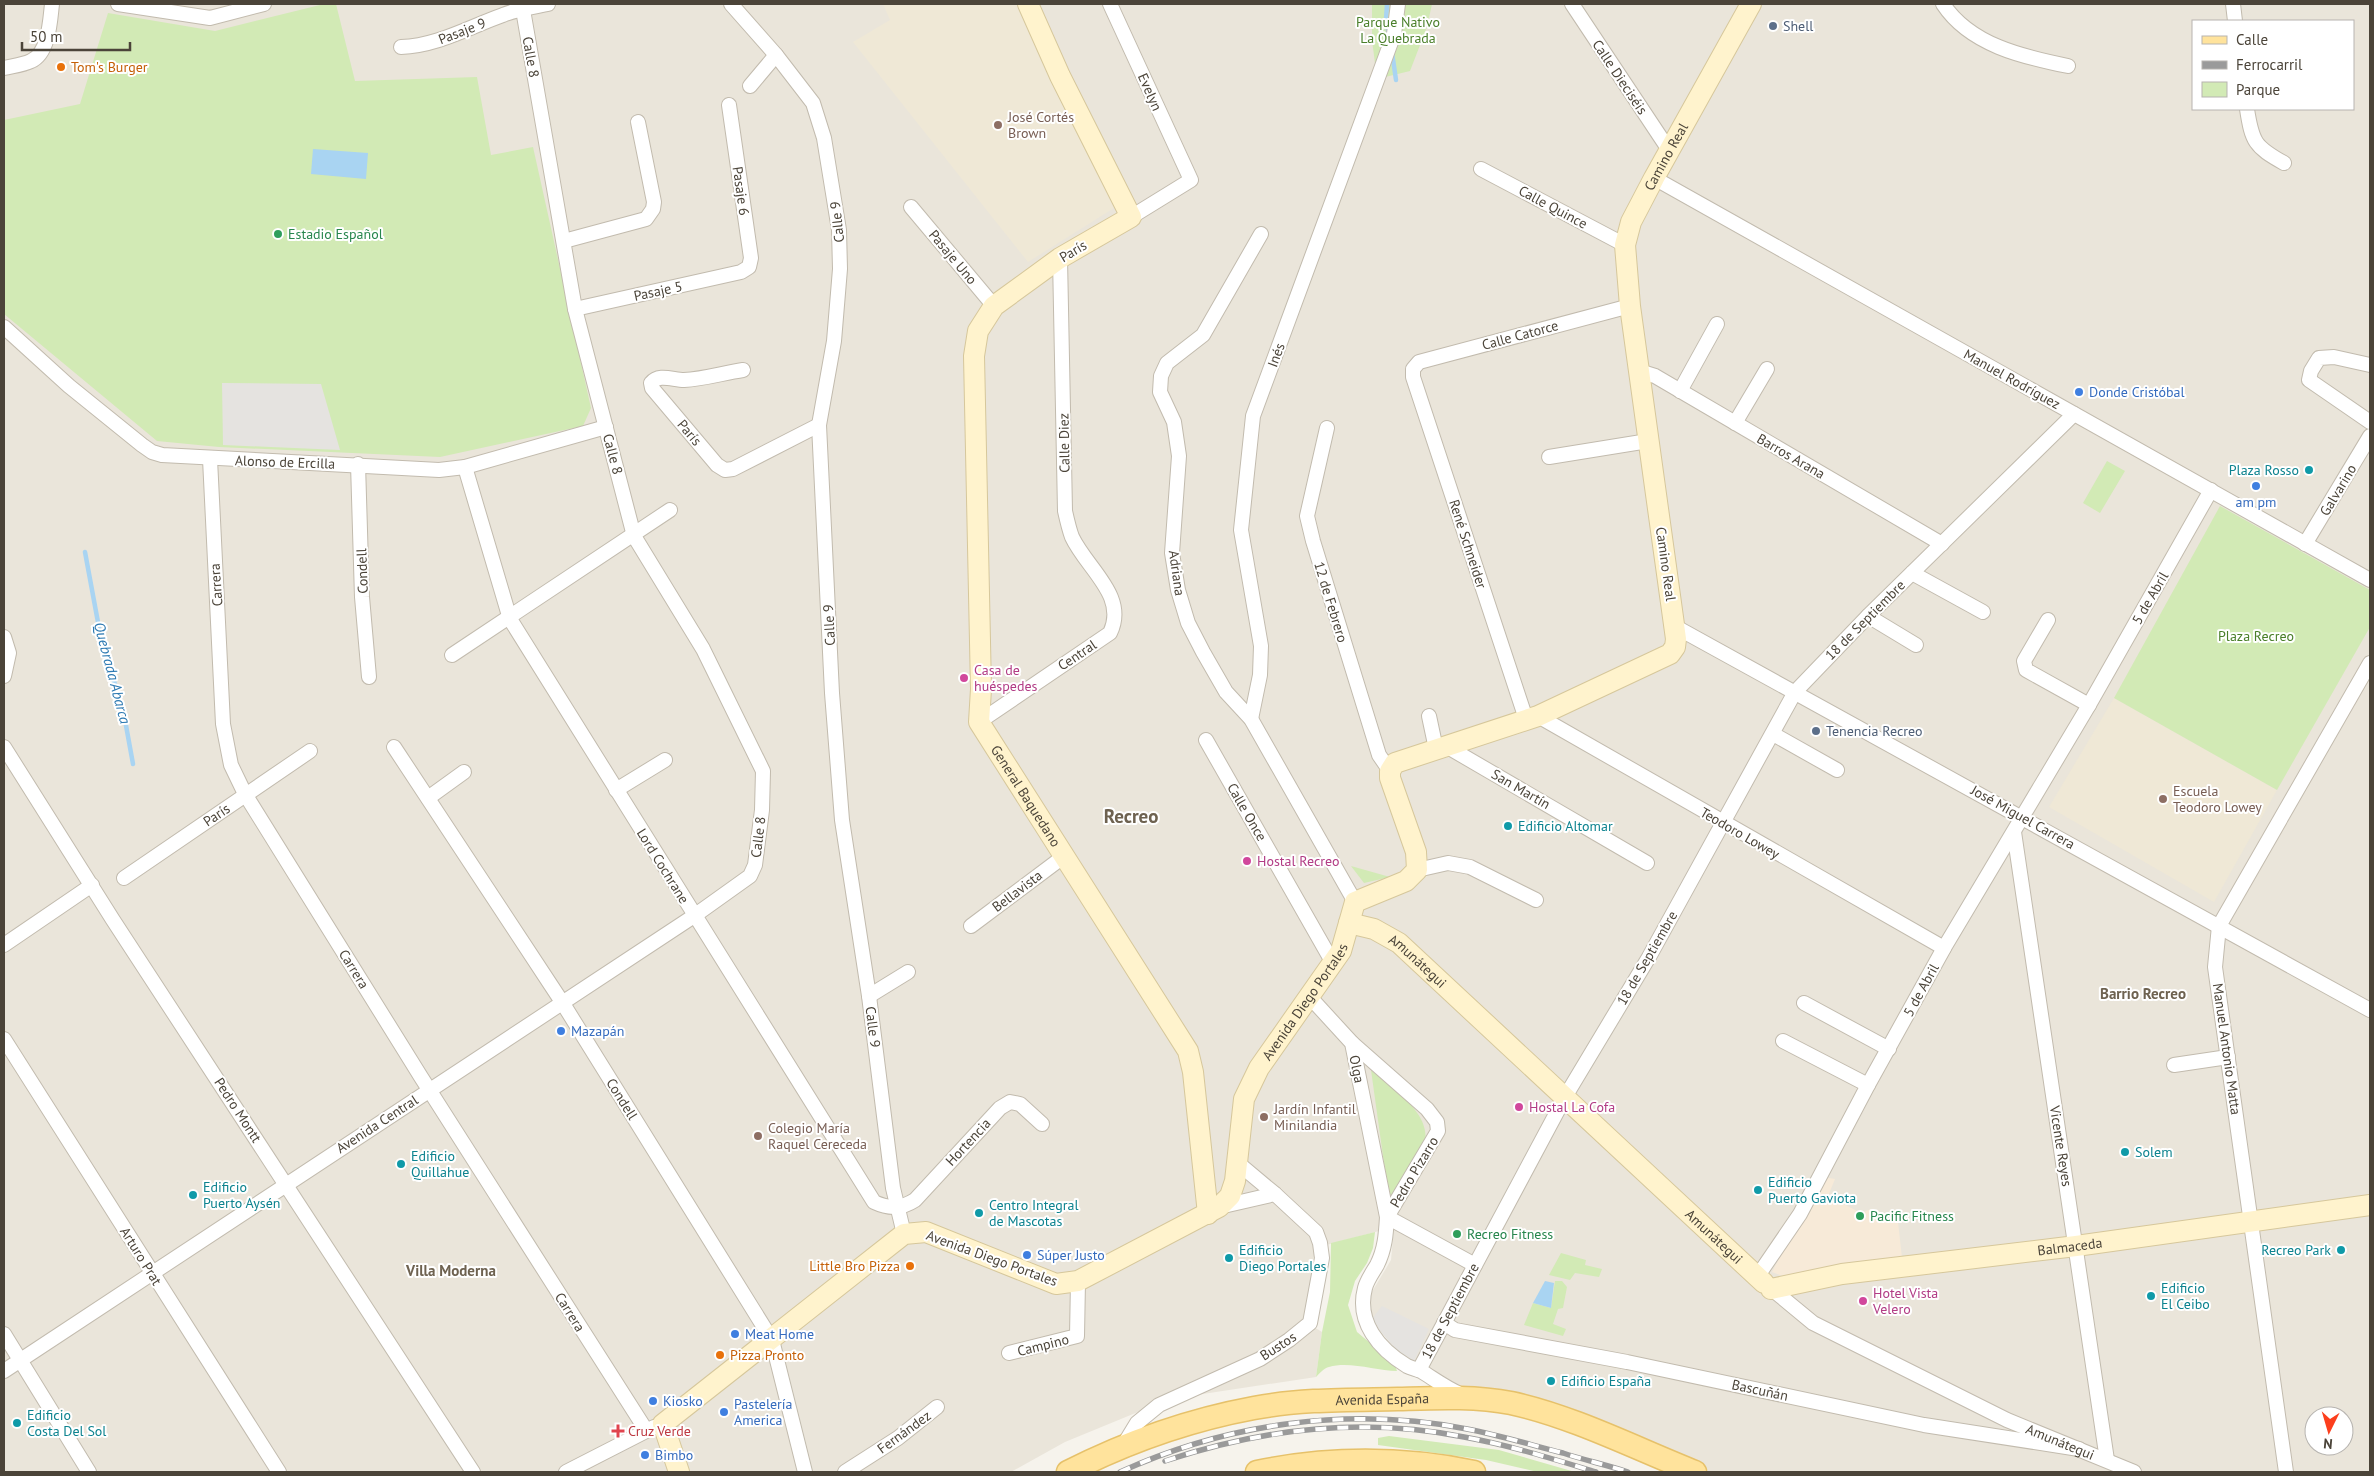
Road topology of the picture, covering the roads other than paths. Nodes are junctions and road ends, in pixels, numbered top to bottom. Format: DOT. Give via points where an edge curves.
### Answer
graph roads {
  1 [pos="52,4"];
  2 [pos="127,4"];
  3 [pos="210,4"];
  4 [pos="264,4"];
  5 [pos="548,4"];
  6 [pos="731,4"];
  7 [pos="1028,4"];
  8 [pos="1110,4"];
  9 [pos="1398,4"];
  10 [pos="1572,4"];
  11 [pos="1751,4"];
  12 [pos="1943,4"];
  13 [pos="2232,4"];
  14 [pos="522,6"];
  15 [pos="210,18"];
  16 [pos="2235,20"];
  17 [pos="401,47"];
  18 [pos="776,55"];
  19 [pos="2068,66"];
  20 [pos="4,68"];
  21 [pos="750,86"];
  22 [pos="729,105"];
  23 [pos="2247,110"];
  24 [pos="638,122"];
  25 [pos="1669,150"];
  26 [pos="2284,163"];
  27 [pos="1481,168"];
  28 [pos="1654,178"];
  29 [pos="1191,180"];
  30 [pos="911,207"];
  31 [pos="1131,217"];
  32 [pos="1261,234"];
  33 [pos="564,241"];
  34 [pos="1625,245"];
  35 [pos="1060,258"];
  36 [pos="741,272"];
  37 [pos="994,306"];
  38 [pos="1630,306"];
  39 [pos="575,309"];
  40 [pos="1717,324"];
  41 [pos="4,327"];
  42 [pos="2370,365"];
  43 [pos="1767,369"];
  44 [pos="743,370"];
  45 [pos="1414,370"];
  46 [pos="1639,371"];
  47 [pos="1680,391"];
  48 [pos="2074,414"];
  49 [pos="2370,422"];
  50 [pos="1736,423"];
  51 [pos="819,425"];
  52 [pos="606,427"];
  53 [pos="1327,428"];
  54 [pos="2370,436"];
  55 [pos="1648,441"];
  56 [pos="1549,458"];
  57 [pos="210,459"];
  58 [pos="358,464"];
  59 [pos="465,467"];
  60 [pos="2211,490"];
  61 [pos="670,510"];
  62 [pos="634,536"];
  63 [pos="1942,544"];
  64 [pos="2305,544"];
  65 [pos="1912,573"];
  66 [pos="2370,580"];
  67 [pos="1983,612"];
  68 [pos="1116,615"];
  69 [pos="1868,616"];
  70 [pos="510,619"];
  71 [pos="2048,620"];
  72 [pos="1674,626"];
  73 [pos="4,637"];
  74 [pos="1916,645"];
  75 [pos="452,656"];
  76 [pos="2370,663"];
  77 [pos="4,676"];
  78 [pos="369,677"];
  79 [pos="1794,692"];
  80 [pos="2088,705"];
  81 [pos="1429,716"];
  82 [pos="1532,717"];
  83 [pos="1251,719"];
  84 [pos="979,722"];
  85 [pos="1773,734"];
  86 [pos="1206,740"];
  87 [pos="4,747"];
  88 [pos="394,747"];
  89 [pos="1441,747"];
  90 [pos="310,751"];
  91 [pos="665,760"];
  92 [pos="1837,770"];
  93 [pos="1390,771"];
  94 [pos="464,772"];
  95 [pos="616,790"];
  96 [pos="245,794"];
  97 [pos="428,798"];
  98 [pos="2023,817"];
  99 [pos="1723,823"];
  100 [pos="2014,832"];
  101 [pos="1063,857"];
  102 [pos="1648,863"];
  103 [pos="1417,870"];
  104 [pos="750,876"];
  105 [pos="124,878"];
  106 [pos="92,886"];
  107 [pos="1536,900"];
  108 [pos="1355,902"];
  109 [pos="694,916"];
  110 [pos="1349,923"];
  111 [pos="971,926"];
  112 [pos="2218,926"];
  113 [pos="4,945"];
  114 [pos="1944,948"];
  115 [pos="1333,963"];
  116 [pos="908,972"];
  117 [pos="1308,995"];
  118 [pos="869,996"];
  119 [pos="562,1002"];
  120 [pos="1804,1003"];
  121 [pos="2370,1010"];
  122 [pos="4,1039"];
  123 [pos="1783,1041"];
  124 [pos="1352,1044"];
  125 [pos="1888,1049"];
  126 [pos="2228,1057"];
  127 [pos="2174,1065"];
  128 [pos="1868,1084"];
  129 [pos="430,1090"];
  130 [pos="1566,1097"];
  131 [pos="1042,1124"];
  132 [pos="1239,1164"];
  133 [pos="286,1184"];
  134 [pos="1274,1194"];
  135 [pos="2370,1204"];
  136 [pos="896,1208"];
  137 [pos="1213,1211"];
  138 [pos="1387,1217"];
  139 [pos="2250,1221"];
  140 [pos="904,1234"];
  141 [pos="2076,1246"];
  142 [pos="1475,1265"];
  143 [pos="152,1273"];
  144 [pos="1078,1281"];
  145 [pos="1764,1283"];
  146 [pos="1444,1323"];
  147 [pos="4,1334"];
  148 [pos="772,1340"];
  149 [pos="1008,1353"];
  150 [pos="20,1360"];
  151 [pos="1419,1370"];
  152 [pos="4,1371"];
  153 [pos="1468,1398"];
  154 [pos="938,1407"];
  155 [pos="654,1427"];
  156 [pos="1122,1446"];
  157 [pos="2079,1449"];
  158 [pos="2107,1460"];
  159 [pos="89,1472"];
  160 [pos="279,1472"];
  161 [pos="473,1472"];
  162 [pos="566,1472"];
  163 [pos="679,1472"];
  164 [pos="805,1472"];
  165 [pos="845,1472"];
  166 [pos="1068,1472"];
  167 [pos="1257,1472"];
  168 [pos="1474,1472"];
  169 [pos="1695,1472"];
  170 [pos="2134,1472"];
  171 [pos="2286,1472"];
  1 -- 20 [label="street" via="49,30 41,52 32,61"];
  2 -- 15 [label="street"];
  3 -- 15 [label="street"];
  4 -- 15 [label="street"];
  5 -- 14 [label="street"];
  6 -- 18 [label="street, Calle 9"];
  7 -- 31 [label="street" via="1060,76"];
  8 -- 29 [label="street, Evelyn"];
  9 -- 83 [label="street, Inés" via="1394,34 1253,416 1241,530 1261,646 1260,675"];
  10 -- 25 [label="street, Calle Dieciséis"];
  11 -- 25 [label="street, Camino Real"];
  12 -- 19 [label="street" via="1967,30 1990,43 2033,59"];
  13 -- 16 [label="street"];
  14 -- 17 [label="street, Pasaje 9" via="434,42"];
  14 -- 33 [label="street, Calle 8"];
  18 -- 21 [label="street"];
  18 -- 51 [label="street, Calle 9" via="813,103 824,138 839,230 840,269 834,341"];
  22 -- 36 [label="street, Pasaje 6" via="751,258 749,267"];
  23 -- 26 [label="street" via="2254,142"];
  24 -- 33 [label="street" via="654,202 650,214 640,222"];
  25 -- 28 [label="street, Camino Real"];
  27 -- 34 [label="street, Calle Quince"];
  28 -- 34 [label="street, Camino Real" via="1631,222"];
  28 -- 48 [label="street, Manuel Rodríguez"];
  29 -- 31 [label="street, París"];
  30 -- 37 [label="street, Pasaje Uno"];
  31 -- 35 [label="street, París"];
  32 -- 83 [label="street, Adriana" via="1203,335 1167,363 1161,376 1160,392 1174,422 1179,456 1172,554 1178,590 1188,622 1203,652 1226,692"];
  33 -- 39 [label="street, Calle 8"];
  34 -- 38 [label="street, Camino Real"];
  35 -- 37 [label="street, París"];
  35 -- 68 [label="street, Calle Diez" via="1065,511 1073,538 1110,594"];
  36 -- 39 [label="street, Pasaje 5"];
  37 -- 84 [label="street, París" via="981,322 974,356"];
  38 -- 45 [label="street, Calle Catorce" via="1419,362"];
  38 -- 46 [label="street, Camino Real"];
  39 -- 52 [label="street, Calle 8"];
  40 -- 47 [label="street"];
  41 -- 57 [label="street, Alonso de Ercilla" via="69,386 152,452"];
  42 -- 49 [label="street" via="2334,357 2319,358 2310,371 2309,380"];
  43 -- 50 [label="street"];
  44 -- 51 [label="street, París" via="683,380 661,377 651,383 724,470 732,469"];
  45 -- 82 [label="street, René Schneider" via="1413,377"];
  46 -- 47 [label="street, Barros Arana" via="1655,376"];
  46 -- 55 [label="street, Camino Real"];
  47 -- 50 [label="street, Barros Arana"];
  48 -- 60 [label="street, Manuel Rodríguez"];
  48 -- 63 [label="street, 18 de Septiembre"];
  50 -- 63 [label="street, Barros Arana"];
  51 -- 118 [label="street, Calle 9" via="832,693 842,820"];
  52 -- 59 [label="street, Alonso de Ercilla"];
  52 -- 62 [label="street, Calle 8"];
  53 -- 93 [label="street, 12 de Febrero" via="1307,516 1379,755"];
  54 -- 64 [label="street, Galvarino"];
  55 -- 56 [label="street"];
  55 -- 72 [label="street, Camino Real"];
  57 -- 58 [label="street, Alonso de Ercilla"];
  57 -- 96 [label="street, Carrera" via="223,724 231,765"];
  58 -- 59 [label="street, Alonso de Ercilla" via="439,470"];
  58 -- 78 [label="street, Condell" via="362,597"];
  59 -- 70 [label="street, Lord Cochrane"];
  60 -- 64 [label="street, Manuel Rodríguez"];
  60 -- 80 [label="street, 5 de Abril"];
  61 -- 62 [label="street"];
  62 -- 70 [label="street"];
  62 -- 104 [label="street, Calle 8" via="703,649 763,771 762,810 755,865"];
  63 -- 65 [label="street, 18 de Septiembre"];
  64 -- 66 [label="street, Manuel Rodríguez"];
  65 -- 67 [label="street, 18 de Septiembre"];
  65 -- 69 [label="street, 18 de Septiembre"];
  68 -- 84 [label="street, Central" via="1110,634"];
  69 -- 74 [label="street"];
  69 -- 79 [label="street, 18 de Septiembre"];
  70 -- 75 [label="street"];
  70 -- 95 [label="street, Lord Cochrane"];
  71 -- 80 [label="street" via="2024,661 2026,670"];
  72 -- 79 [label="street, José Miguel Carrera"];
  72 -- 82 [label="street, Camino Real" via="1676,639 1670,654"];
  73 -- 77 [label="street" via="8,653"];
  76 -- 112 [label="street, Manuel Antonio Matta"];
  79 -- 85 [label="street, 18 de Septiembre"];
  79 -- 98 [label="street, José Miguel Carrera"];
  80 -- 98 [label="street, 5 de Abril"];
  81 -- 89 [label="street"];
  82 -- 89 [label="street, Camino Real"];
  82 -- 99 [label="street, Teodoro Lowey"];
  83 -- 108 [label="street, Adriana"];
  84 -- 101 [label="street, General Baquedano"];
  85 -- 92 [label="street"];
  85 -- 99 [label="street, 18 de Septiembre"];
  86 -- 115 [label="street, Calle Once"];
  87 -- 106 [label="street, Pedro Montt"];
  88 -- 97 [label="street, Condell"];
  89 -- 93 [label="street, Camino Real" via="1395,763"];
  89 -- 102 [label="street, San Martín"];
  90 -- 96 [label="street, París"];
  91 -- 95 [label="street"];
  93 -- 103 [label="street" via="1416,852"];
  94 -- 97 [label="street"];
  95 -- 109 [label="street, Lord Cochrane"];
  96 -- 105 [label="street, París"];
  96 -- 129 [label="street, Carrera"];
  97 -- 119 [label="street, Condell"];
  98 -- 100 [label="street, 5 de Abril"];
  98 -- 112 [label="street, José Miguel Carrera"];
  99 -- 114 [label="street, Teodoro Lowey"];
  99 -- 130 [label="street, 18 de Septiembre"];
  100 -- 114 [label="street, 5 de Abril"];
  100 -- 141 [label="street, Vicente Reyes"];
  101 -- 111 [label="street, Bellavista"];
  101 -- 137 [label="street, General Baquedano" via="1188,1051"];
  103 -- 107 [label="street" via="1448,863 1470,867"];
  103 -- 108 [label="street" via="1412,878"];
  104 -- 109 [label="street, Avenida Central"];
  106 -- 113 [label="street"];
  106 -- 133 [label="street, Pedro Montt"];
  108 -- 110 [label="street"];
  109 -- 119 [label="street, Avenida Central"];
  109 -- 136 [label="street, Lord Cochrane" via="874,1202"];
  110 -- 115 [label="street, Avenida Diego Portales" via="1346,938"];
  110 -- 130 [label="street, Amunátegui" via="1374,929 1399,943"];
  112 -- 121 [label="street, José Miguel Carrera"];
  112 -- 126 [label="street, Manuel Antonio Matta" via="2215,966"];
  114 -- 125 [label="street, 5 de Abril"];
  115 -- 117 [label="street, Avenida Diego Portales"];
  116 -- 118 [label="street"];
  117 -- 124 [label="street, Olga"];
  117 -- 132 [label="street, Avenida Diego Portales" via="1259,1068 1244,1099"];
  118 -- 136 [label="street, Calle 9"];
  119 -- 129 [label="street, Avenida Central"];
  119 -- 148 [label="street, Condell"];
  120 -- 125 [label="street"];
  122 -- 143 [label="street, Arturo Prat"];
  123 -- 128 [label="street"];
  124 -- 138 [label="street, Olga"];
  124 -- 138 [label="street, Pedro Pizarro" via="1427,1109 1437,1122 1438,1131"];
  125 -- 128 [label="street, 5 de Abril"];
  126 -- 127 [label="street"];
  126 -- 139 [label="street, Manuel Antonio Matta"];
  128 -- 145 [label="street, 5 de Abril"];
  129 -- 133 [label="street, Avenida Central"];
  129 -- 155 [label="street, Carrera"];
  130 -- 142 [label="street, 18 de Septiembre"];
  130 -- 145 [label="street, Amunátegui"];
  131 -- 136 [label="street, Hortencia" via="1020,1104 1010,1102 1000,1108 915,1200"];
  132 -- 134 [label="street, Bustos"];
  132 -- 137 [label="street, Avenida Diego Portales" via="1230,1196"];
  133 -- 143 [label="street, Avenida Central"];
  133 -- 161 [label="street, Pedro Montt"];
  134 -- 137 [label="street"];
  134 -- 156 [label="street, Bustos" via="1316,1232 1320,1243 1322,1258 1310,1322 1260,1359 1159,1405 1137,1423"];
  135 -- 139 [label="street, Balmaceda"];
  136 -- 140 [label="street"];
  137 -- 144 [label="street, Avenida Diego Portales"];
  138 -- 142 [label="street"];
  138 -- 151 [label="street, Olga" via="1386,1244 1366,1285 1362,1302 1364,1316 1376,1341 1402,1363"];
  139 -- 141 [label="street, Balmaceda"];
  139 -- 171 [label="street, Manuel Antonio Matta"];
  140 -- 144 [label="street, Avenida Diego Portales" via="926,1232 1056,1284"];
  140 -- 148 [label="street"];
  141 -- 145 [label="street, Balmaceda"];
  141 -- 158 [label="street, Vicente Reyes"];
  142 -- 146 [label="street, 18 de Septiembre"];
  143 -- 150 [label="street, Avenida Central"];
  143 -- 160 [label="street, Arturo Prat"];
  144 -- 149 [label="street, Campino" via="1077,1336"];
  145 -- 157 [label="street, Amunátegui" via="1813,1323 2007,1420"];
  146 -- 151 [label="street, 18 de Septiembre"];
  146 -- 157 [label="street, Bascuñán" via="1455,1330 1627,1362 1924,1425"];
  147 -- 150 [label="street"];
  148 -- 155 [label="street"];
  148 -- 164 [label="street, Condell"];
  150 -- 152 [label="street, Avenida Central"];
  150 -- 159 [label="street"];
  151 -- 153 [label="street, Olga" via="1445,1388"];
  153 -- 156 [label="main road, Avenida España" via="1317,1401 1256,1408 1208,1418"];
  153 -- 169 [label="main road, Avenida España" via="1511,1403 1555,1416"];
  154 -- 165 [label="street, Fernández"];
  155 -- 162 [label="street"];
  155 -- 163 [label="street"];
  156 -- 166 [label="main road, Avenida España"];
  157 -- 158 [label="street, Amunátegui"];
  158 -- 170 [label="street, Amunátegui"];
  167 -- 168 [label="main road" via="1310,1463 1368,1460 1419,1463"];
}
